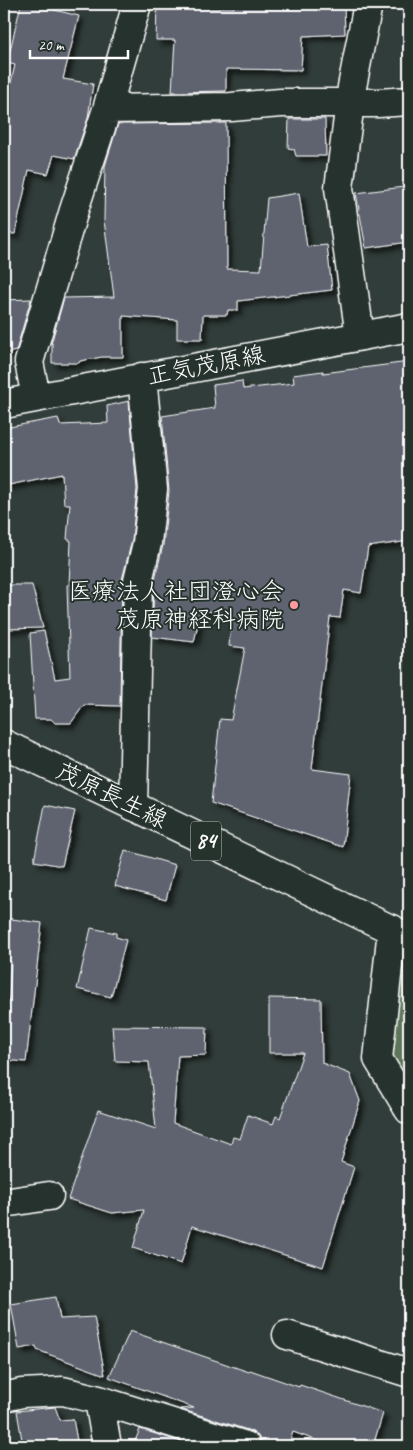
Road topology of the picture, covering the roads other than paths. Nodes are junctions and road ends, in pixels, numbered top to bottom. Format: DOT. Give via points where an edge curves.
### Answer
graph roads {
  1 [pos="137,4"];
  2 [pos="368,4"];
  3 [pos="409,101"];
  4 [pos="350,103"];
  5 [pos="108,108"];
  6 [pos="409,328"];
  7 [pos="360,336"];
  8 [pos="142,377"];
  9 [pos="36,397"];
  10 [pos="4,404"];
  11 [pos="4,744"];
  12 [pos="133,806"];
  13 [pos="400,933"];
  14 [pos="409,1110"];
  15 [pos="49,1196"];
  16 [pos="4,1203"];
  17 [pos="287,1335"];
  18 [pos="409,1373"];
  19 [pos="5,1390"];
  20 [pos="99,1400"];
  21 [pos="107,1446"];
  22 [pos="246,1446"];
  1 -- 5 [label="main road"];
  2 -- 4 [label="main road"];
  3 -- 4 [label="main road"];
  4 -- 5 [label="main road"];
  4 -- 7 [label="main road" via="339,188"];
  5 -- 9 [label="main road" via="29,362"];
  6 -- 7 [label="main road, 正気茂原線"];
  7 -- 8 [label="main road, 正気茂原線"];
  8 -- 9 [label="main road, 正気茂原線"];
  8 -- 12 [label="main road" via="153,489 147,543 138,581"];
  9 -- 10 [label="main road, 正気茂原線"];
  11 -- 12 [label="main road, 茂原長生線 / 84"];
  12 -- 13 [label="main road, 茂原長生線 / 84"];
  13 -- 14 [label="main road" via="378,1059"];
  15 -- 16 [label="main road"];
  17 -- 18 [label="main road"];
  19 -- 20 [label="main road" via="22,1393 63,1391"];
  20 -- 21 [label="main road"];
  20 -- 22 [label="main road"];
}
